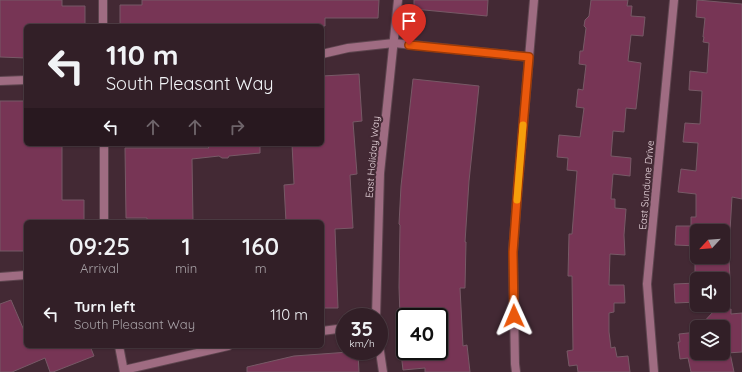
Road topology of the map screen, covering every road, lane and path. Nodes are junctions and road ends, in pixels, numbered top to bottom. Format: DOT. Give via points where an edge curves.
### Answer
graph roads {
  1 [pos="103,0"];
  2 [pos="398,0"];
  3 [pos="534,0"];
  4 [pos="674,0"];
  5 [pos="103,24"];
  6 [pos="394,43"];
  7 [pos="324,54"];
  8 [pos="529,57"];
  9 [pos="24,80"];
  10 [pos="0,81"];
  11 [pos="104,146"];
  12 [pos="104,220"];
  13 [pos="24,274"];
  14 [pos="0,277"];
  15 [pos="376,308"];
  16 [pos="336,329"];
  17 [pos="324,331"];
  18 [pos="119,348"];
  19 [pos="220,348"];
  20 [pos="381,360"];
  21 [pos="124,371"];
  22 [pos="383,372"];
  23 [pos="516,372"];
  24 [pos="654,372"];
  1 -- 5 [label="street"];
  2 -- 6 [label="street, East Holiday Way"];
  3 -- 8 [label="street"];
  4 -- 24 [label="street, East Sundune Drive" via="647,284"];
  6 -- 7 [label="street"];
  6 -- 8 [label="street"];
  6 -- 15 [label="street, East Holiday Way" via="380,173"];
  8 -- 23 [label="street" via="513,252"];
  9 -- 10 [label="street"];
  11 -- 12 [label="street"];
  13 -- 14 [label="street"];
  16 -- 17 [label="street"];
  18 -- 21 [label="street"];
  19 -- 21 [label="street"];
  20 -- 22 [label="street"];
}
